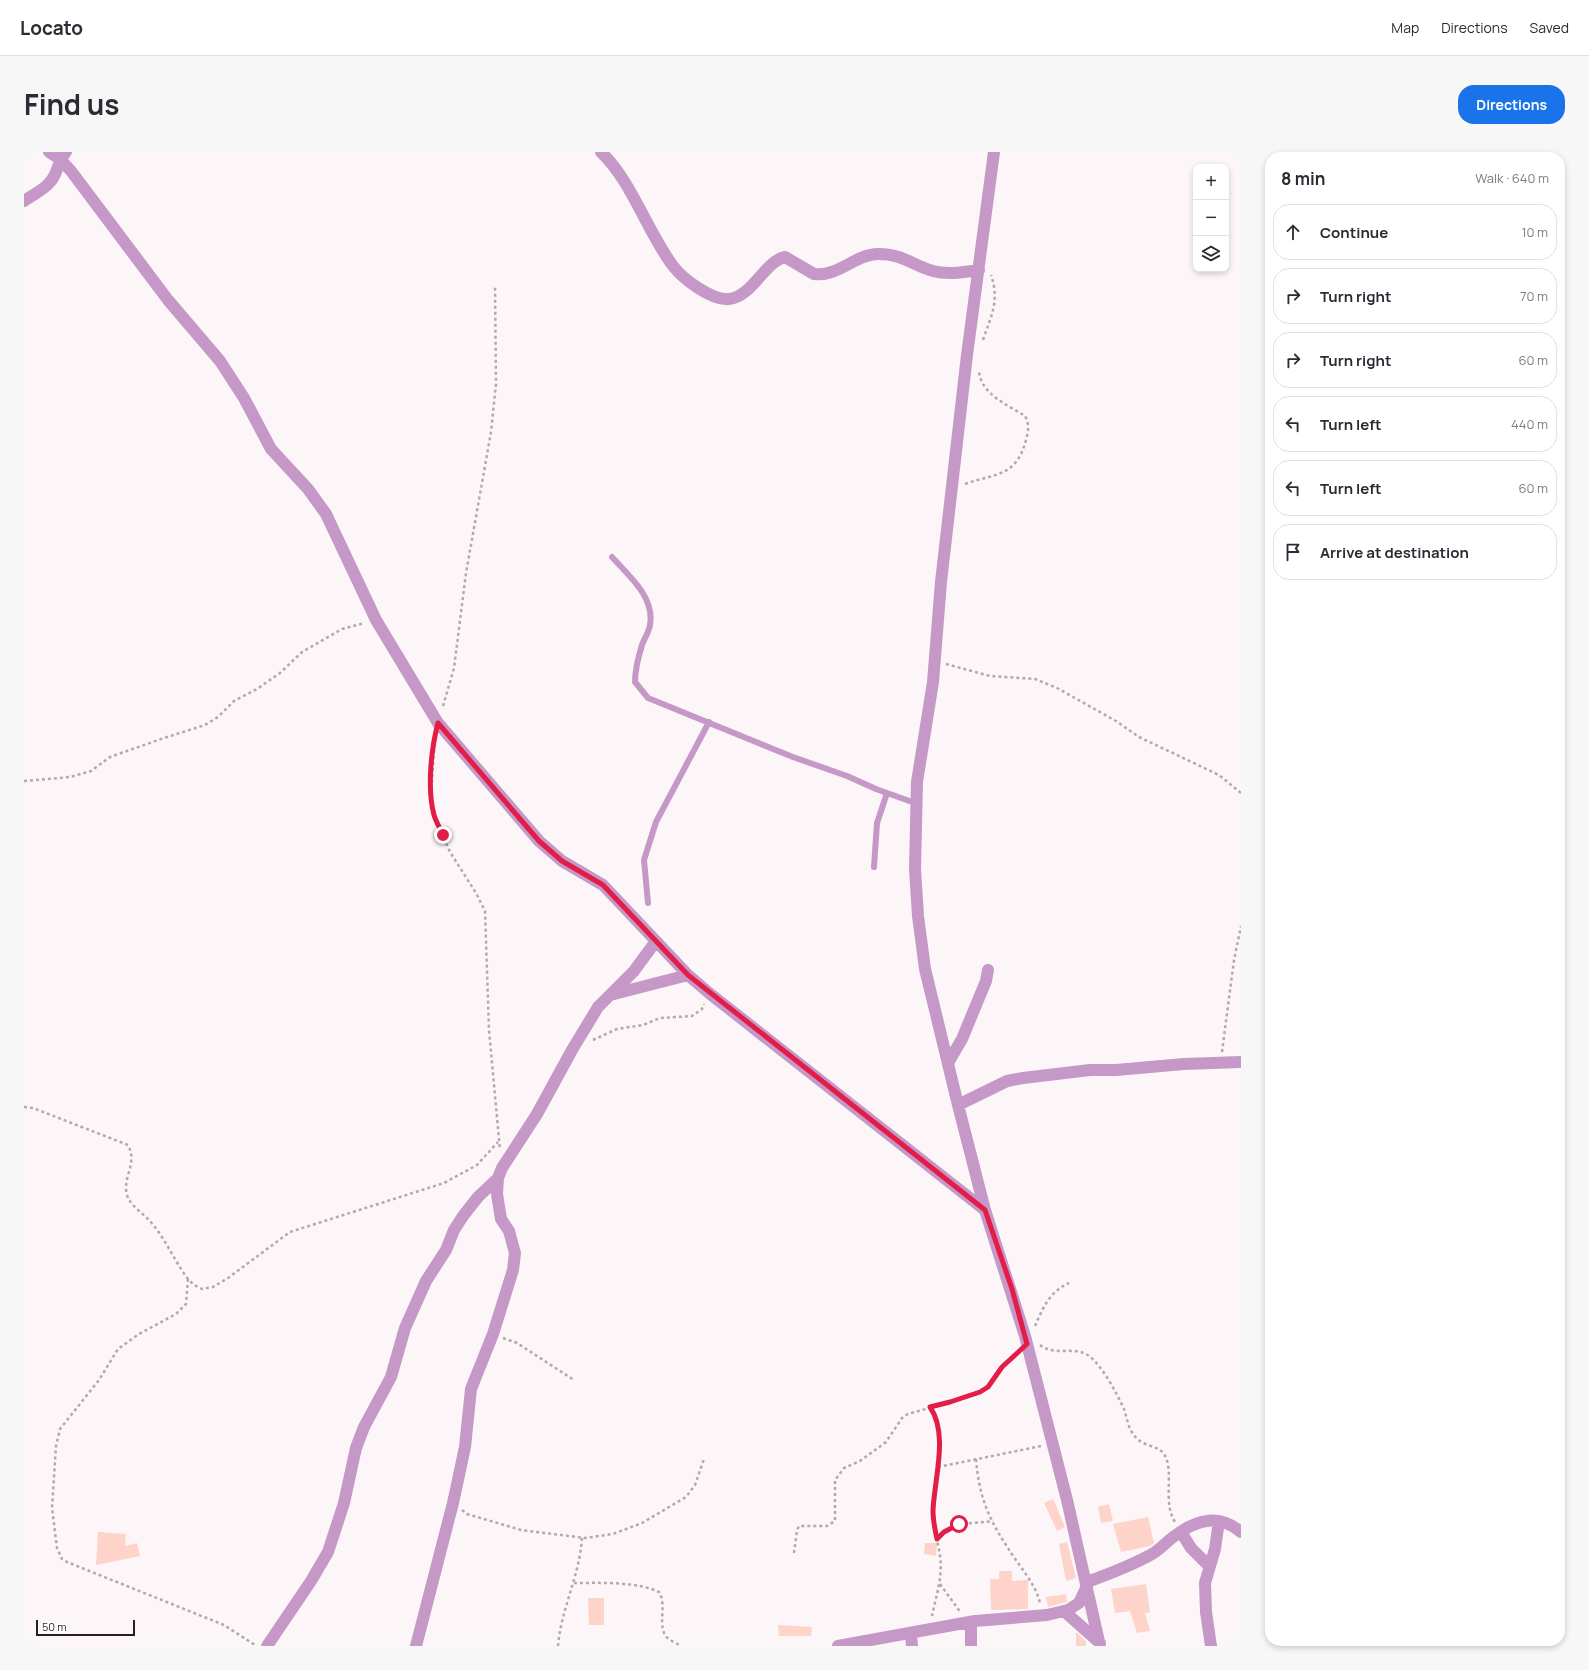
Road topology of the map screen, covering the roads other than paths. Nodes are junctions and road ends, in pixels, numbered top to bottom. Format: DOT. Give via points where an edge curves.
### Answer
graph roads {
  1 [pos="49,152"];
  2 [pos="601,152"];
  3 [pos="994,152"];
  4 [pos="63,156"];
  5 [pos="24,201"];
  6 [pos="980,264"];
  7 [pos="612,557"];
  8 [pos="709,722"];
  9 [pos="887,793"];
  10 [pos="916,803"];
  11 [pos="874,867"];
  12 [pos="648,903"];
  13 [pos="656,941"];
  14 [pos="988,970"];
  15 [pos="688,975"];
  16 [pos="611,995"];
  17 [pos="1241,1062"];
  18 [pos="948,1063"];
  19 [pos="958,1105"];
  20 [pos="500,1173"];
  21 [pos="985,1210"];
  22 [pos="1219,1521"];
  23 [pos="1181,1532"];
  24 [pos="1241,1532"];
  25 [pos="1209,1566"];
  26 [pos="1087,1584"];
  27 [pos="1064,1611"];
  28 [pos="969,1622"];
  29 [pos="911,1633"];
  30 [pos="1100,1645"];
  31 [pos="267,1646"];
  32 [pos="416,1646"];
  33 [pos="838,1646"];
  34 [pos="912,1646"];
  35 [pos="971,1646"];
  36 [pos="1211,1646"];
  1 -- 4 [label="street"];
  2 -- 6 [label="street" via="625,185 673,266 713,296 730,299 741,294 776,261 785,257 820,275 845,267 863,257 878,254 900,256 935,272 960,273"];
  3 -- 6 [label="street"];
  4 -- 5 [label="street" via="50,182"];
  4 -- 13 [label="street" via="71,171 168,300 220,361 244,398 271,449 308,489 326,514 376,620 438,723 539,841 562,861 603,885"];
  6 -- 10 [label="street" via="967,355"];
  7 -- 8 [label="lane" via="636,584 650,609 650,625 635,666 635,682 648,698"];
  8 -- 9 [label="lane" via="786,755"];
  8 -- 12 [label="lane" via="656,822 644,860"];
  9 -- 10 [label="lane"];
  9 -- 11 [label="lane" via="877,823"];
  10 -- 18 [label="street" via="918,916 925,969"];
  13 -- 15 [label="street"];
  13 -- 16 [label="street" via="634,971"];
  14 -- 18 [label="street" via="986,981 962,1039"];
  15 -- 16 [label="street"];
  15 -- 21 [label="street"];
  16 -- 20 [label="street" via="598,1007 538,1114"];
  17 -- 19 [label="street" via="1090,1070 1023,1078 1007,1081"];
  18 -- 19 [label="street"];
  19 -- 21 [label="street"];
  20 -- 31 [label="street" via="463,1216 446,1250 426,1281 405,1328 391,1377 364,1427 356,1448 344,1504 328,1552"];
  20 -- 32 [label="street" via="497,1194 501,1219 509,1231 515,1253 513,1270 493,1334 471,1389 465,1447 455,1494"];
  21 -- 26 [label="street" via="1031,1341"];
  22 -- 23 [label="street" via="1197,1524"];
  22 -- 24 [label="street" via="1225,1521"];
  22 -- 25 [label="street" via="1215,1549"];
  23 -- 25 [label="street" via="1191,1548"];
  23 -- 26 [label="street" via="1154,1553"];
  25 -- 36 [label="street" via="1204,1597"];
  26 -- 27 [label="street" via="1078,1604"];
  26 -- 30 [label="street"];
  27 -- 28 [label="street" via="1040,1616"];
  27 -- 30 [label="street"];
  28 -- 29 [label="street"];
  28 -- 35 [label="street"];
  29 -- 33 [label="street"];
  29 -- 34 [label="street"];
}
